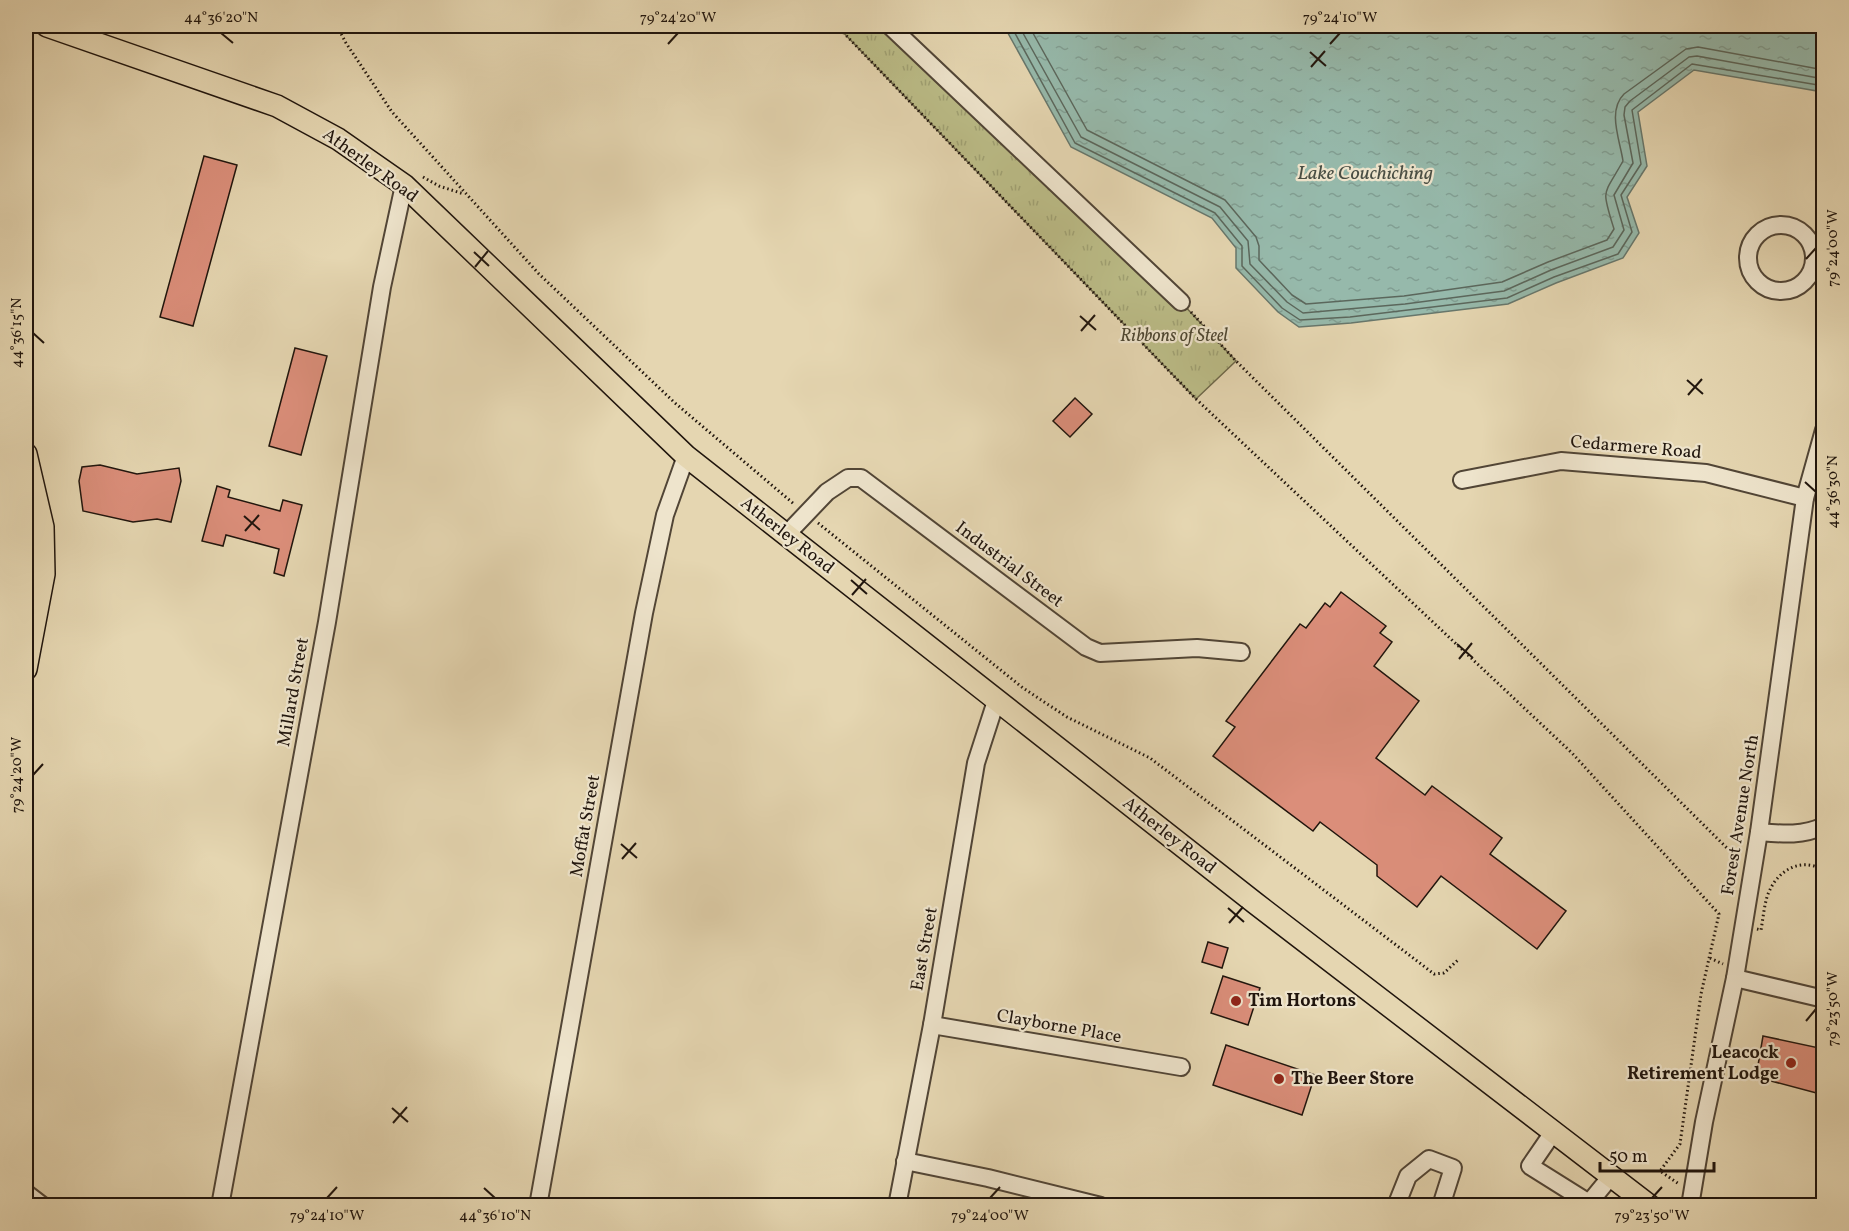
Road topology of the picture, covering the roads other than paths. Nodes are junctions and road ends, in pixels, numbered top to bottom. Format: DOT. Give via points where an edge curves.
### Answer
graph roads {
  1 [pos="47,26"];
  2 [pos="890,26"];
  3 [pos="404,185"];
  4 [pos="1181,302"];
  5 [pos="1824,430"];
  6 [pos="26,454"];
  7 [pos="686,456"];
  8 [pos="1462,480"];
  9 [pos="1805,498"];
  10 [pos="786,535"];
  11 [pos="1241,652"];
  12 [pos="26,669"];
  13 [pos="996,701"];
  14 [pos="1824,826"];
  15 [pos="1759,832"];
  16 [pos="1735,978"];
  17 [pos="1824,999"];
  18 [pos="932,1025"];
  19 [pos="1181,1067"];
  20 [pos="1554,1131"];
  21 [pos="905,1161"];
  22 [pos="1612,1175"];
  23 [pos="26,1193"];
  24 [pos="1690,1200"];
  25 [pos="1590,1204"];
  26 [pos="43,1206"];
  27 [pos="220,1206"];
  28 [pos="538,1206"];
  29 [pos="897,1206"];
  30 [pos="1101,1206"];
  31 [pos="1396,1206"];
  32 [pos="1441,1206"];
  33 [pos="1650,1206"];
  1 -- 3 [label="main road, Atherley Road" via="278,106 338,140"];
  2 -- 4 [label="street"];
  3 -- 7 [label="main road, Atherley Road"];
  3 -- 27 [label="street, Millard Street" via="382,287 327,622"];
  5 -- 9 [label="street, Forest Avenue North"];
  6 -- 12 [label="main road" via="43,527 44,574"];
  7 -- 10 [label="main road, Atherley Road"];
  7 -- 28 [label="street, Moffat Street" via="665,515 644,613"];
  8 -- 9 [label="street, Cedarmere Road" via="1561,460 1706,473"];
  9 -- 15 [label="street, Forest Avenue North"];
  10 -- 11 [label="street, Industrial Street" via="827,492 848,478 861,478 1086,647 1100,653 1197,648"];
  10 -- 13 [label="main road, Atherley Road"];
  13 -- 18 [label="street, East Street" via="976,763"];
  13 -- 20 [label="main road, Atherley Road"];
  14 -- 15 [label="street" via="1796,835"];
  15 -- 16 [label="street, Forest Avenue North"];
  16 -- 17 [label="street"];
  16 -- 24 [label="street, Forest Avenue North"];
  18 -- 19 [label="street, Clayborne Place"];
  18 -- 21 [label="street, East Street"];
  20 -- 22 [label="main road, Atherley Road"];
  20 -- 25 [label="street" via="1530,1166"];
  21 -- 29 [label="street, East Street"];
  21 -- 30 [label="street"];
  22 -- 25 [label="street"];
  22 -- 33 [label="main road, Atherley Road"];
  23 -- 26 [label="street"];
  31 -- 32 [label="street" via="1408,1176 1429,1159 1454,1168"];
}
